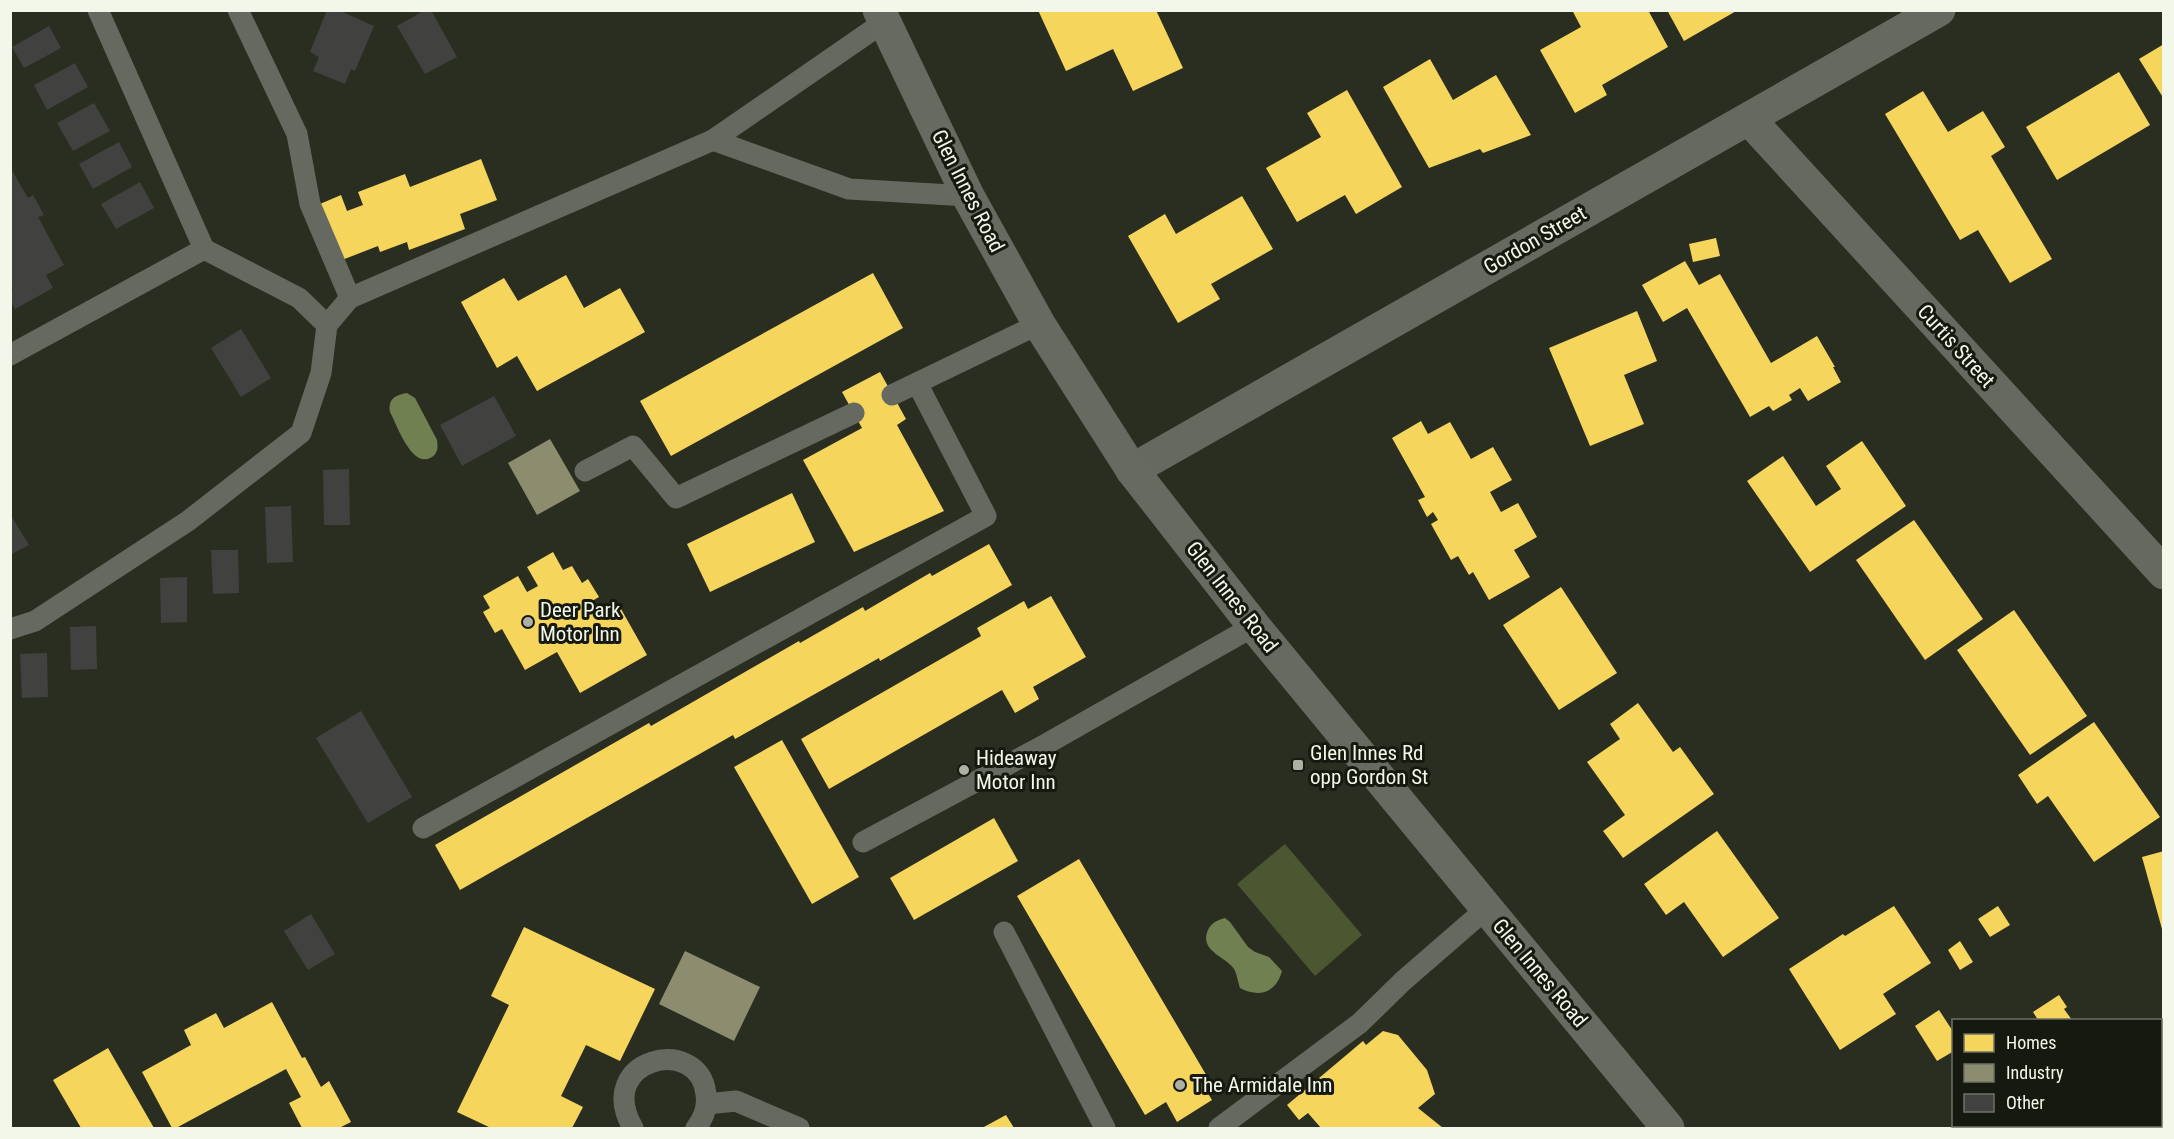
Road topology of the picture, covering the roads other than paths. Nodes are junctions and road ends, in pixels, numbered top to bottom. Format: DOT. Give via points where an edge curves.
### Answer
graph roads {
  1 [pos="98,10"];
  2 [pos="238,10"];
  3 [pos="1938,10"];
  4 [pos="881,16"];
  5 [pos="1749,119"];
  6 [pos="713,140"];
  7 [pos="968,196"];
  8 [pos="204,249"];
  9 [pos="350,298"];
  10 [pos="327,324"];
  11 [pos="1039,324"];
  12 [pos="10,356"];
  13 [pos="917,383"];
  14 [pos="892,395"];
  15 [pos="854,413"];
  16 [pos="1132,470"];
  17 [pos="585,471"];
  18 [pos="2163,573"];
  19 [pos="1254,626"];
  20 [pos="10,629"];
  21 [pos="423,828"];
  22 [pos="863,842"];
  23 [pos="1486,909"];
  24 [pos="1005,932"];
  25 [pos="707,1104"];
  26 [pos="633,1128"];
  27 [pos="696,1128"];
  28 [pos="799,1128"];
  29 [pos="1104,1128"];
  30 [pos="1219,1128"];
  31 [pos="1668,1128"];
  1 -- 8 [label="lane"];
  2 -- 9 [label="lane" via="297,134 310,204"];
  3 -- 5 [label="street, Gordon Street"];
  4 -- 6 [label="lane"];
  4 -- 7 [label="main road, Glen Innes Road"];
  5 -- 16 [label="street, Gordon Street"];
  5 -- 18 [label="street, Curtis Street"];
  6 -- 7 [label="lane" via="849,189"];
  6 -- 9 [label="lane"];
  7 -- 11 [label="main road, Glen Innes Road"];
  8 -- 10 [label="lane" via="299,298"];
  8 -- 12 [label="lane"];
  9 -- 10 [label="lane"];
  10 -- 20 [label="lane" via="321,373 301,434 188,521 35,621"];
  11 -- 13 [label="lane"];
  11 -- 16 [label="main road, Glen Innes Road"];
  13 -- 14 [label="lane"];
  13 -- 21 [label="lane" via="986,516"];
  15 -- 17 [label="lane" via="676,498 633,446"];
  16 -- 19 [label="main road, Glen Innes Road"];
  19 -- 22 [label="lane"];
  19 -- 23 [label="main road, Glen Innes Road"];
  23 -- 30 [label="lane" via="1360,1023"];
  23 -- 31 [label="main road, Glen Innes Road"];
  24 -- 29 [label="lane"];
  25 -- 26 [label="lane" via="698,1073 684,1062 650,1062 636,1070 627,1083 623,1100"];
  25 -- 27 [label="lane"];
  25 -- 28 [label="lane" via="736,1101"];
}
